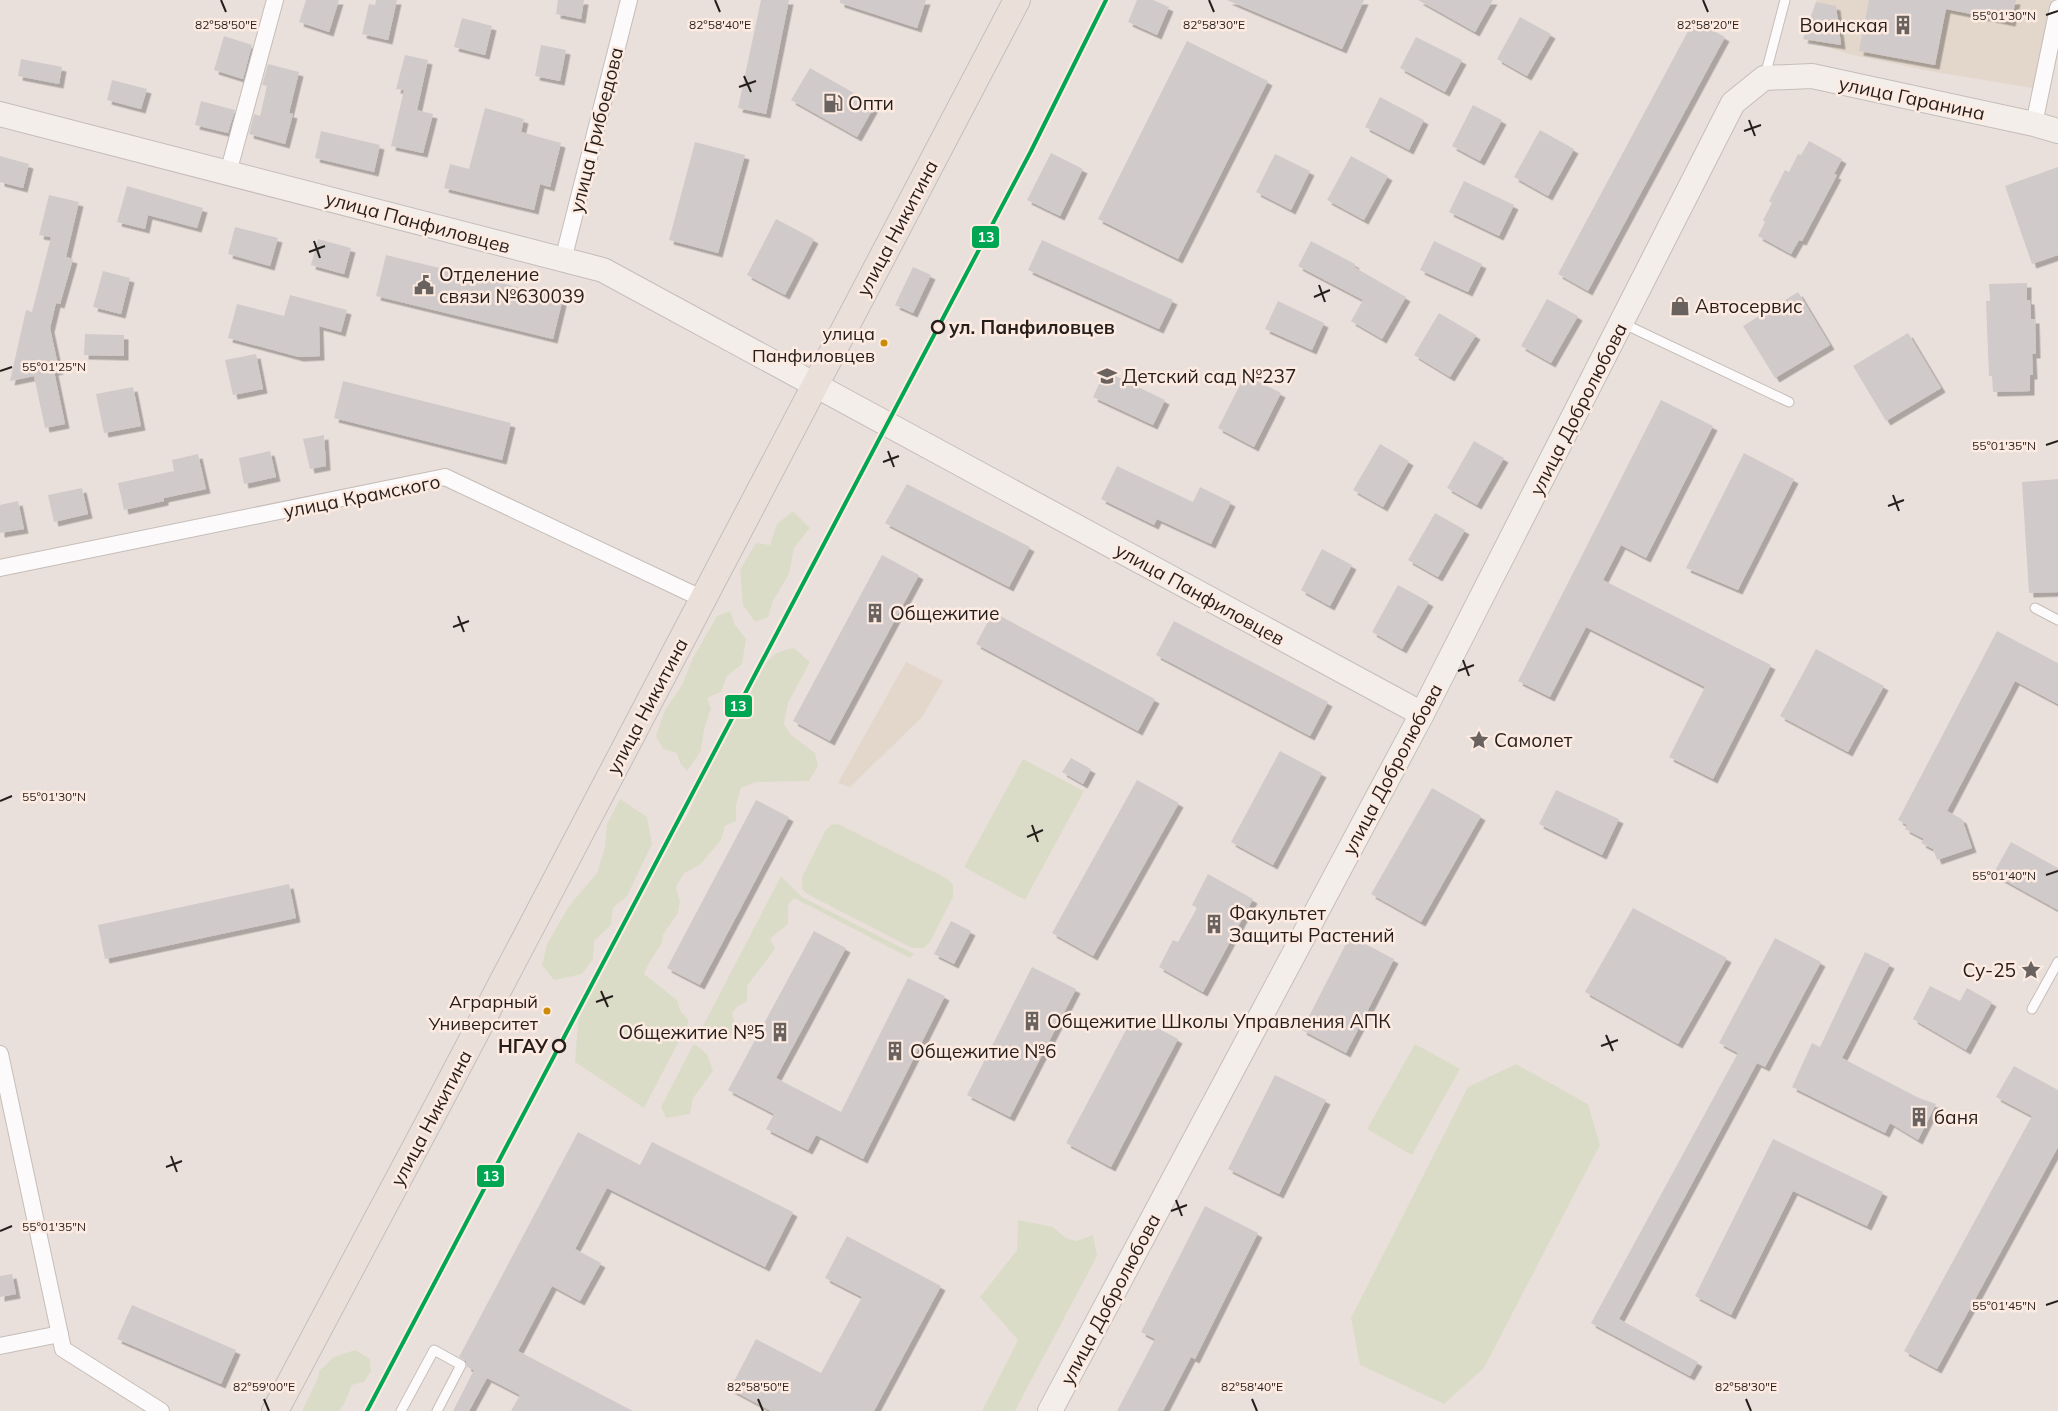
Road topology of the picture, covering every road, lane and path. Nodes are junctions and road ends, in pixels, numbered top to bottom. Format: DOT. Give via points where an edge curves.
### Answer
graph roads {
  1 [pos="275,0"];
  2 [pos="630,0"];
  3 [pos="1016,0"];
  4 [pos="1785,0"];
  5 [pos="2058,8"];
  6 [pos="1764,78"];
  7 [pos="0,114"];
  8 [pos="2034,124"];
  9 [pos="2058,131"];
  10 [pos="228,173"];
  11 [pos="563,260"];
  12 [pos="1622,322"];
  13 [pos="815,386"];
  14 [pos="1789,402"];
  15 [pos="0,568"];
  16 [pos="703,599"];
  17 [pos="2035,608"];
  18 [pos="2058,620"];
  19 [pos="1422,714"];
  20 [pos="2058,962"];
  21 [pos="2032,1008"];
  22 [pos="0,1054"];
  23 [pos="60,1334"];
  24 [pos="0,1346"];
  25 [pos="161,1411"];
  26 [pos="275,1411"];
  27 [pos="401,1411"];
  28 [pos="437,1411"];
  29 [pos="1050,1411"];
  1 -- 10 [label="street"];
  2 -- 11 [label="street, улица Грибоедова"];
  3 -- 13 [label="main road, улица Никитина"];
  4 -- 6 [label="lane"];
  5 -- 8 [label="street"];
  6 -- 8 [label="street, улица Гаранина" via="1812,76"];
  6 -- 12 [label="street, улица Добролюбова" via="1734,103"];
  7 -- 10 [label="street, улица Панфиловцев"];
  8 -- 9 [label="street, улица Гаранина"];
  10 -- 11 [label="street, улица Панфиловцев"];
  11 -- 13 [label="street, улица Панфиловцев" via="603,270"];
  12 -- 14 [label="lane"];
  12 -- 19 [label="street, улица Добролюбова"];
  13 -- 16 [label="main road, улица Никитина"];
  13 -- 19 [label="street, улица Панфиловцев"];
  15 -- 16 [label="street, улица Крамского" via="445,478"];
  16 -- 26 [label="main road, улица Никитина"];
  17 -- 18 [label="lane"];
  19 -- 29 [label="street, улица Добролюбова"];
  20 -- 21 [label="lane"];
  22 -- 23 [label="street"];
  23 -- 24 [label="street"];
  23 -- 25 [label="street" via="63,1348"];
  27 -- 28 [label="lane" via="434,1350 461,1365"];
}
